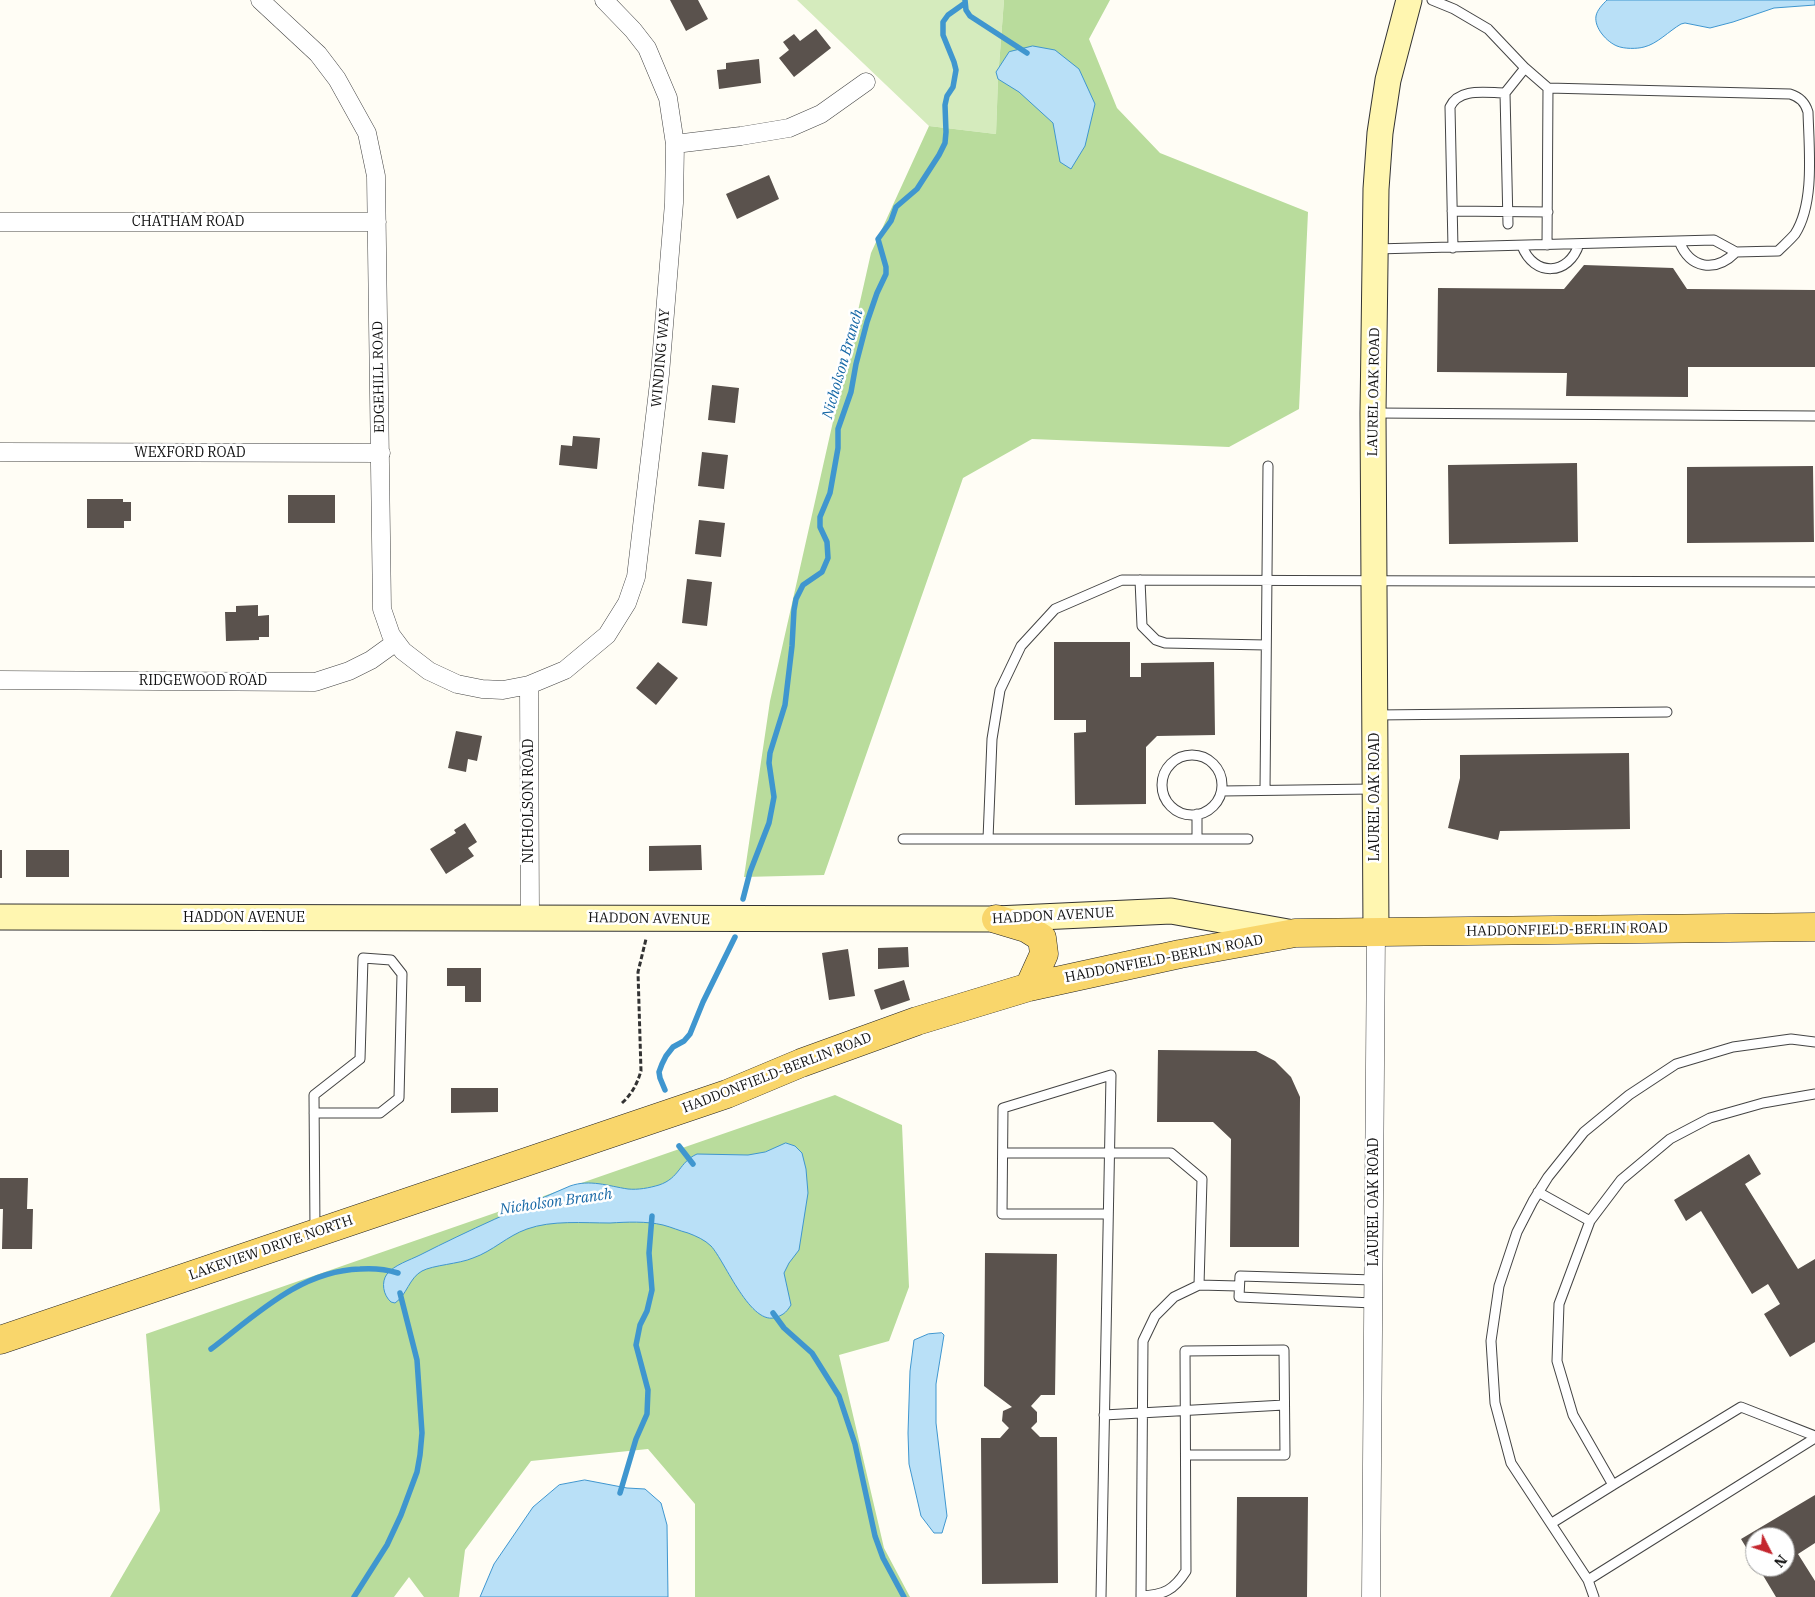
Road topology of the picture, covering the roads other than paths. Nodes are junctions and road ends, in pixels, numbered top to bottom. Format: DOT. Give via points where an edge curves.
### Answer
graph roads {
  1 [pos="260,0"];
  2 [pos="604,0"];
  3 [pos="1409,0"];
  4 [pos="1432,0"];
  5 [pos="1524,68"];
  6 [pos="866,82"];
  7 [pos="1548,88"];
  8 [pos="1506,93"];
  9 [pos="675,144"];
  10 [pos="1452,211"];
  11 [pos="1507,212"];
  12 [pos="1548,212"];
  13 [pos="0,222"];
  14 [pos="377,222"];
  15 [pos="1508,224"];
  16 [pos="1679,241"];
  17 [pos="1579,244"];
  18 [pos="1547,245"];
  19 [pos="1522,246"];
  20 [pos="1453,248"];
  21 [pos="1376,249"];
  22 [pos="1736,252"];
  23 [pos="1372,413"];
  24 [pos="1815,416"];
  25 [pos="0,452"];
  26 [pos="381,453"];
  27 [pos="1268,466"];
  28 [pos="1140,580"];
  29 [pos="1267,580"];
  30 [pos="1374,581"];
  31 [pos="1815,582"];
  32 [pos="396,642"];
  33 [pos="1266,645"];
  34 [pos="0,680"];
  35 [pos="529,685"];
  36 [pos="1668,712"];
  37 [pos="1375,715"];
  38 [pos="1375,789"];
  39 [pos="1265,790"];
  40 [pos="1222,791"];
  41 [pos="1197,814"];
  42 [pos="988,839"];
  43 [pos="1197,839"];
  44 [pos="1248,839"];
  45 [pos="903,840"];
  46 [pos="0,917"];
  47 [pos="530,918"];
  48 [pos="996,919"];
  49 [pos="1815,927"];
  50 [pos="1376,932"];
  51 [pos="1295,933"];
  52 [pos="1029,987"];
  53 [pos="1815,1042"];
  54 [pos="1815,1094"];
  55 [pos="314,1113"];
  56 [pos="1003,1153"];
  57 [pos="1109,1154"];
  58 [pos="543,1157"];
  59 [pos="1538,1192"];
  60 [pos="1108,1214"];
  61 [pos="1590,1221"];
  62 [pos="315,1234"];
  63 [pos="1374,1280"];
  64 [pos="1199,1285"];
  65 [pos="1238,1286"];
  66 [pos="1374,1303"];
  67 [pos="0,1340"];
  68 [pos="1284,1405"];
  69 [pos="1186,1411"];
  70 [pos="1142,1413"];
  71 [pos="1104,1415"];
  72 [pos="1815,1437"];
  73 [pos="1186,1455"];
  74 [pos="1614,1485"];
  75 [pos="1552,1523"];
  76 [pos="1588,1580"];
  77 [pos="1141,1596"];
  78 [pos="1101,1597"];
  79 [pos="1371,1597"];
  80 [pos="1594,1597"];
  1 -- 14 [label="street, EDGEHILL ROAD" via="318,54 367,132 376,176"];
  2 -- 9 [label="street, WINDING WAY" via="647,48 668,98"];
  3 -- 21 [label="street, LAUREL OAK ROAD" via="1388,80 1380,133"];
  4 -- 5 [label="lane" via="1488,29"];
  5 -- 7 [label="lane"];
  5 -- 8 [label="lane"];
  6 -- 9 [label="street" via="821,114 789,128"];
  7 -- 12 [label="lane"];
  7 -- 22 [label="lane" via="1790,94 1802,100 1808,112 1810,192 1805,215 1794,235 1778,251"];
  8 -- 10 [label="lane" via="1464,94 1452,102"];
  8 -- 11 [label="lane"];
  9 -- 35 [label="street, WINDING WAY" via="674,203 660,374 636,577 627,603 607,635 565,670"];
  10 -- 11 [label="lane"];
  10 -- 20 [label="lane"];
  11 -- 12 [label="lane"];
  11 -- 15 [label="lane"];
  12 -- 18 [label="lane"];
  13 -- 14 [label="street, CHATHAM ROAD"];
  14 -- 26 [label="street, EDGEHILL ROAD"];
  16 -- 17 [label="lane"];
  16 -- 22 [label="lane" via="1714,240"];
  16 -- 22 [label="lane" via="1682,251 1690,259 1709,266 1729,260"];
  17 -- 18 [label="lane"];
  17 -- 19 [label="lane" via="1571,260 1547,269 1531,261"];
  18 -- 19 [label="lane"];
  19 -- 20 [label="lane"];
  20 -- 21 [label="lane"];
  21 -- 23 [label="street, LAUREL OAK ROAD"];
  23 -- 24 [label="lane"];
  23 -- 30 [label="street, LAUREL OAK ROAD"];
  25 -- 26 [label="street, WEXFORD ROAD"];
  26 -- 32 [label="street, EDGEHILL ROAD" via="382,609"];
  27 -- 29 [label="lane"];
  28 -- 29 [label="lane"];
  28 -- 33 [label="lane" via="1142,626 1156,640 1165,643"];
  28 -- 42 [label="lane" via="1122,580 1055,610 1021,646 1000,690 992,739"];
  29 -- 30 [label="lane"];
  29 -- 33 [label="lane"];
  30 -- 31 [label="lane"];
  30 -- 37 [label="street, LAUREL OAK ROAD"];
  32 -- 34 [label="street, RIDGEWOOD ROAD" via="372,660 315,682"];
  32 -- 35 [label="street, EDGEHILL ROAD" via="429,671 457,684 503,690"];
  33 -- 39 [label="lane"];
  35 -- 47 [label="street, NICHOLSON ROAD"];
  36 -- 37 [label="lane"];
  37 -- 38 [label="street, LAUREL OAK ROAD"];
  38 -- 39 [label="lane"];
  38 -- 50 [label="street, LAUREL OAK ROAD"];
  39 -- 40 [label="lane"];
  40 -- 41 [label="lane" via="1213,806"];
  40 -- 41 [label="lane" via="1220,773 1208,759 1183,756 1168,766 1162,783 1167,800 1180,812"];
  41 -- 43 [label="lane"];
  42 -- 43 [label="lane"];
  42 -- 45 [label="lane"];
  43 -- 44 [label="lane"];
  46 -- 47 [label="street, HADDON AVENUE"];
  47 -- 48 [label="street, HADDON AVENUE"];
  48 -- 51 [label="street, HADDON AVENUE" via="1170,911"];
  48 -- 52 [label="main road" via="1026,928 1042,938 1044,954"];
  49 -- 50 [label="main road, HADDONFIELD-BERLIN ROAD"];
  50 -- 51 [label="main road, HADDONFIELD-BERLIN ROAD"];
  50 -- 63 [label="street, LAUREL OAK ROAD"];
  51 -- 52 [label="main road, HADDONFIELD-BERLIN ROAD"];
  52 -- 58 [label="main road, HADDONFIELD-BERLIN ROAD" via="908,1024 801,1062 726,1094"];
  53 -- 59 [label="lane" via="1791,1039 1733,1046 1676,1064 1629,1095 1584,1132"];
  54 -- 61 [label="lane" via="1763,1102 1710,1118 1670,1139 1621,1180"];
  55 -- 55 [label="lane" via="314,1095 360,1059 363,958 391,960 402,974 398,1098 380,1113"];
  55 -- 62 [label="lane"];
  56 -- 57 [label="lane"];
  56 -- 57 [label="lane" via="1003,1108 1111,1074"];
  56 -- 60 [label="lane" via="1002,1214"];
  57 -- 60 [label="lane"];
  57 -- 64 [label="lane" via="1171,1153 1202,1179"];
  58 -- 62 [label="main road, LAKEVIEW DRIVE NORTH"];
  59 -- 61 [label="lane"];
  59 -- 75 [label="lane" via="1517,1232 1499,1286 1491,1341 1495,1403 1511,1463"];
  60 -- 71 [label="lane"];
  61 -- 74 [label="lane" via="1559,1304 1557,1361 1573,1415"];
  62 -- 67 [label="main road, LAKEVIEW DRIVE NORTH"];
  63 -- 65 [label="lane" via="1240,1276"];
  63 -- 66 [label="street, LAUREL OAK ROAD"];
  64 -- 65 [label="lane"];
  64 -- 70 [label="lane" via="1174,1297 1155,1316 1143,1340"];
  65 -- 66 [label="lane" via="1239,1296"];
  66 -- 79 [label="street, LAUREL OAK ROAD"];
  68 -- 69 [label="lane"];
  68 -- 69 [label="lane" via="1284,1350 1186,1350"];
  68 -- 73 [label="lane" via="1285,1455"];
  69 -- 70 [label="lane"];
  69 -- 73 [label="lane"];
  70 -- 71 [label="lane"];
  70 -- 77 [label="lane"];
  71 -- 78 [label="lane"];
  72 -- 74 [label="lane" via="1741,1407"];
  72 -- 76 [label="lane"];
  73 -- 77 [label="lane" via="1186,1571 1168,1591 1155,1596"];
  74 -- 75 [label="lane"];
  75 -- 76 [label="lane"];
  76 -- 80 [label="lane"];
}
